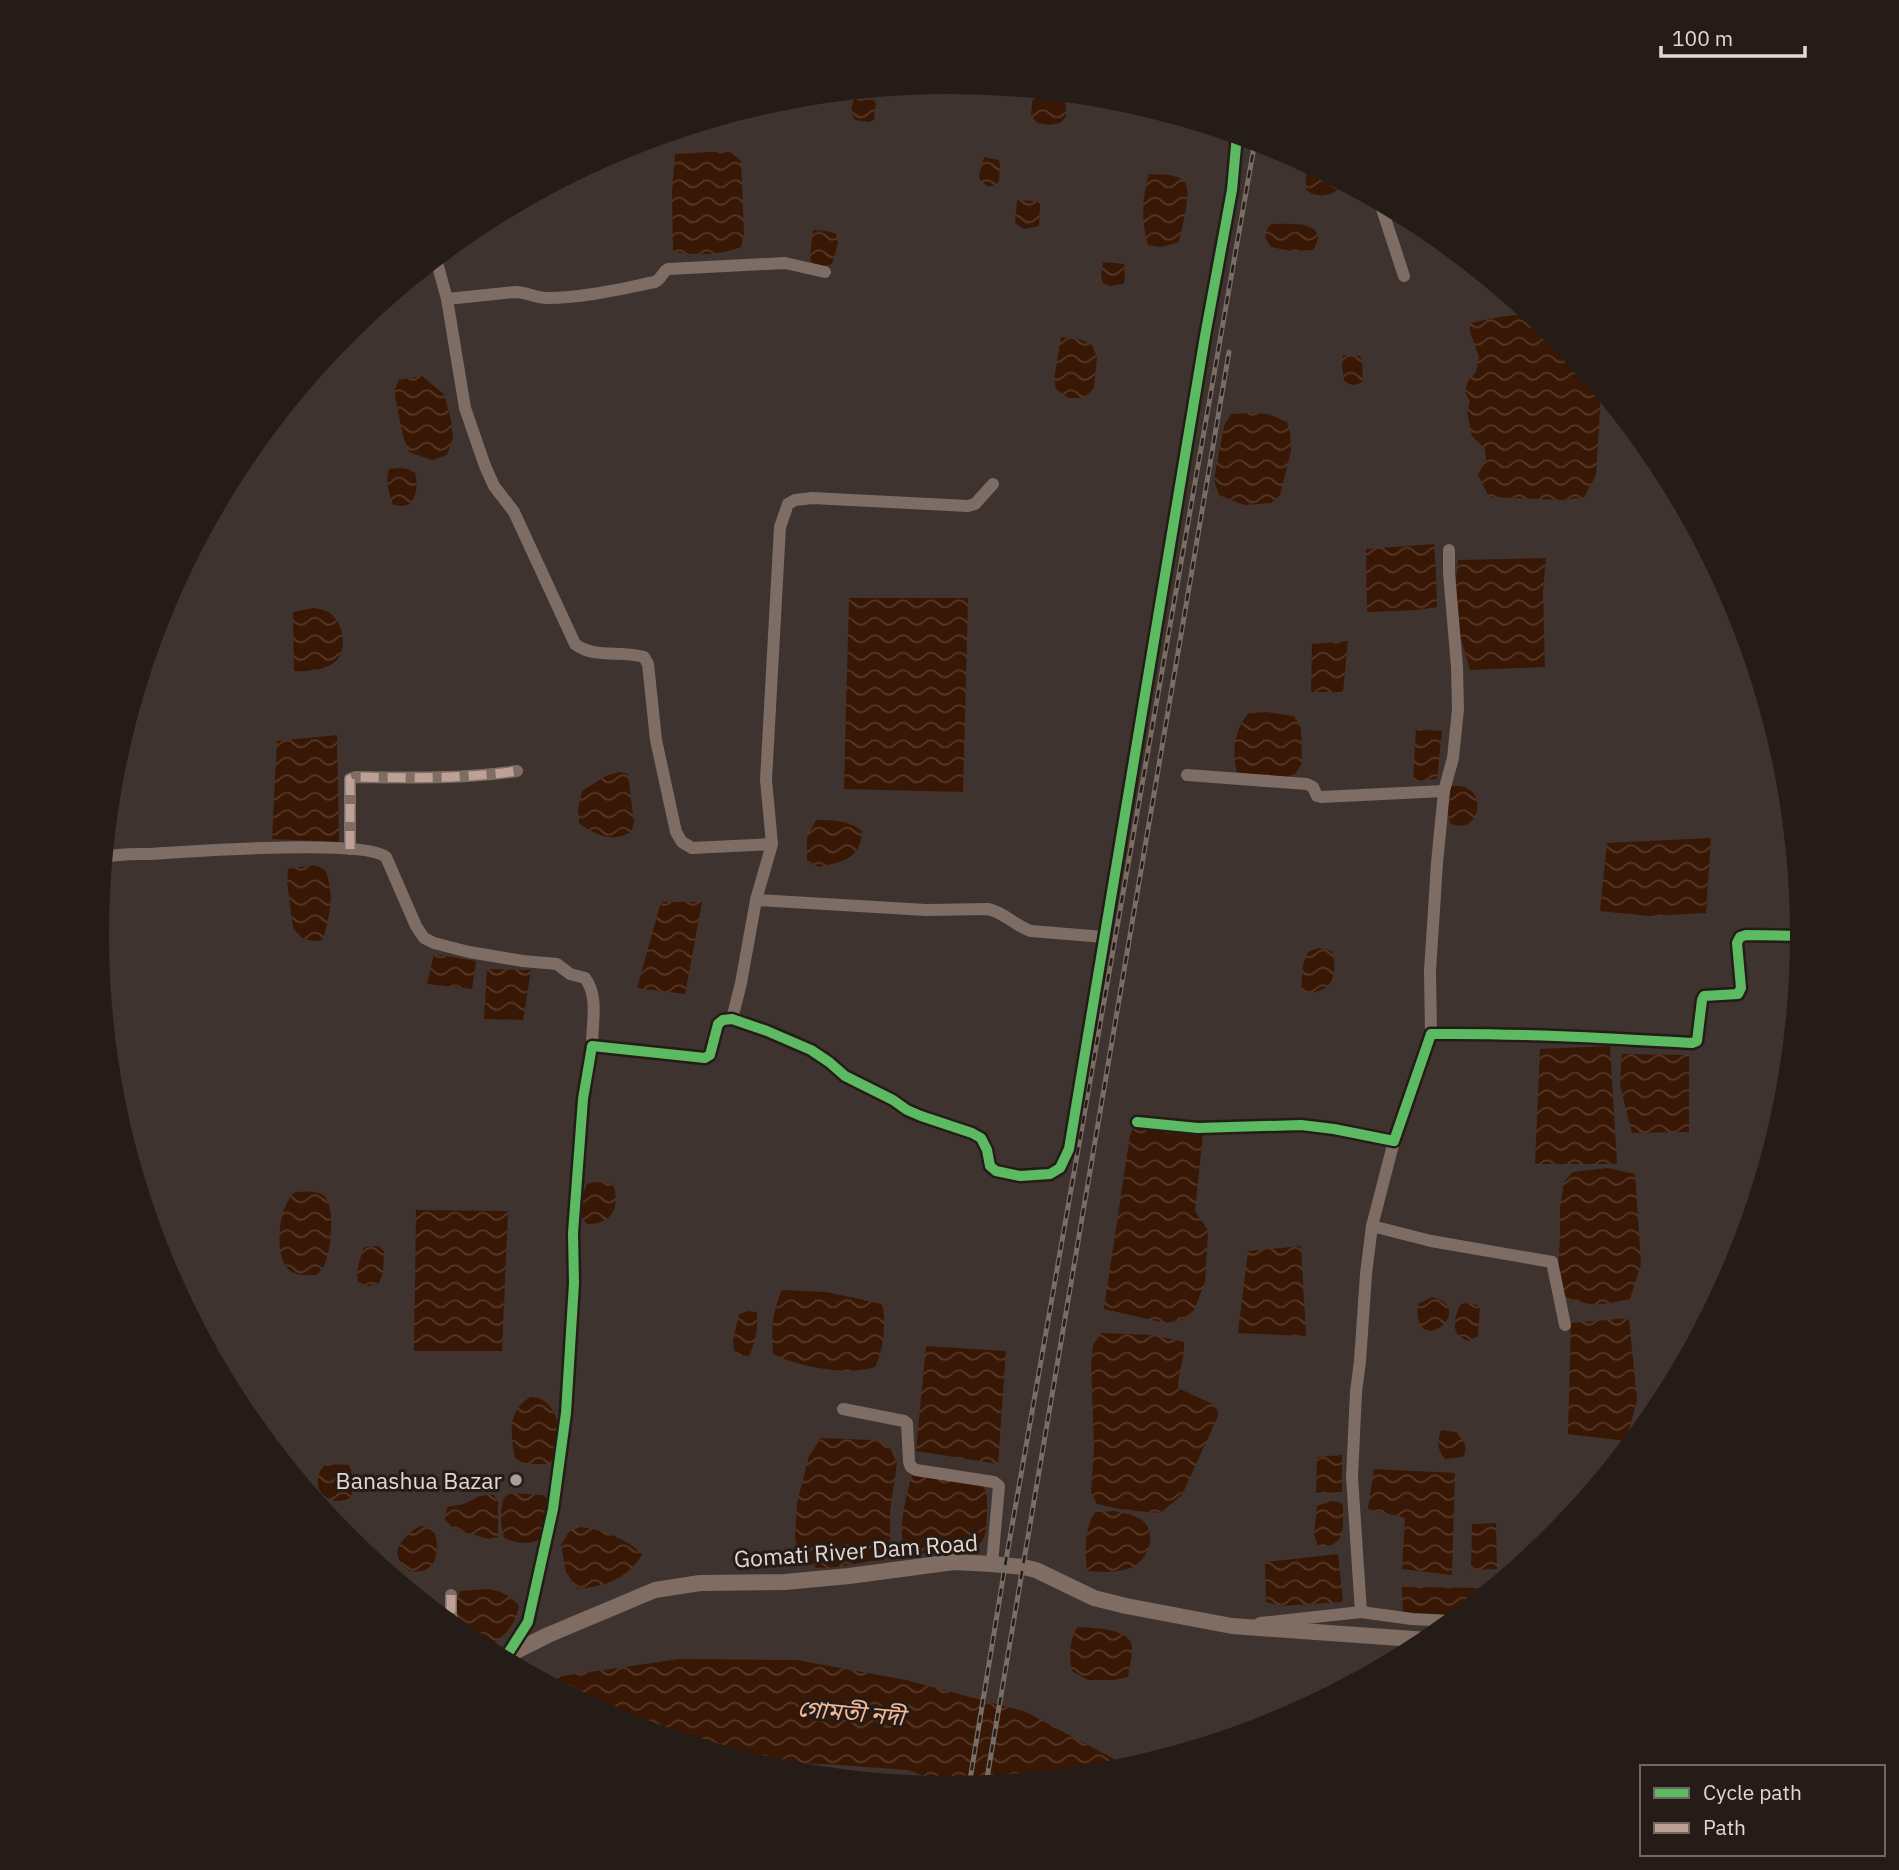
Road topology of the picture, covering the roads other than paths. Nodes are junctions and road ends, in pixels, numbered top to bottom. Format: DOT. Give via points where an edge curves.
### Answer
graph roads {
  1 [pos="1236,145"];
  2 [pos="1384,216"];
  3 [pos="438,268"];
  4 [pos="825,272"];
  5 [pos="1404,276"];
  6 [pos="447,299"];
  7 [pos="993,484"];
  8 [pos="1449,550"];
  9 [pos="517,771"];
  10 [pos="1187,775"];
  11 [pos="1444,791"];
  12 [pos="772,844"];
  13 [pos="350,849"];
  14 [pos="113,856"];
  15 [pos="756,900"];
  16 [pos="1790,936"];
  17 [pos="1104,937"];
  18 [pos="732,1019"];
  19 [pos="1431,1034"];
  20 [pos="592,1046"];
  21 [pos="1137,1122"];
  22 [pos="1394,1141"];
  23 [pos="1372,1226"];
  24 [pos="1565,1325"];
  25 [pos="843,1409"];
  26 [pos="992,1564"];
  27 [pos="451,1595"];
  28 [pos="451,1611"];
  29 [pos="1361,1612"];
  30 [pos="1435,1620"];
  31 [pos="1232,1626"];
  32 [pos="1409,1639"];
  33 [pos="509,1651"];
  34 [pos="513,1653"];
  1 -- 17 [label="street"];
  2 -- 5 [label="street"];
  3 -- 6 [label="street"];
  4 -- 6 [label="street" via="785,262 668,269 655,282 610,291 544,298 515,292"];
  6 -- 12 [label="street" via="465,408 485,467 513,512 575,645 583,651 635,654 648,664 656,740 676,832 692,848"];
  7 -- 12 [label="street" via="968,506 812,498 788,503 780,527 766,780"];
  8 -- 11 [label="street" via="1458,709"];
  9 -- 13 [label="street" via="428,779 350,779"];
  10 -- 11 [label="street" via="1307,784 1321,797"];
  11 -- 19 [label="street" via="1430,971"];
  12 -- 15 [label="street"];
  13 -- 14 [label="street" via="219,849"];
  13 -- 20 [label="street" via="386,857 416,926 434,943 557,964 570,975 585,978 593,996"];
  15 -- 17 [label="street" via="988,909 1031,930"];
  15 -- 18 [label="street"];
  16 -- 19 [label="street" via="1740,937 1741,988 1738,994 1704,996 1697,1041"];
  17 -- 18 [label="street" via="1069,1149 1060,1167 1050,1174 1020,1176 996,1171 981,1138 921,1116 845,1076 811,1050"];
  18 -- 20 [label="street" via="718,1024 705,1059"];
  19 -- 22 [label="street"];
  20 -- 33 [label="street" via="583,1099 566,1413 555,1495 528,1622"];
  21 -- 22 [label="street" via="1198,1128 1301,1125"];
  22 -- 23 [label="street"];
  23 -- 24 [label="street" via="1552,1262"];
  23 -- 29 [label="street" via="1352,1477"];
  25 -- 26 [label="street" via="907,1423 909,1462 916,1470 998,1484"];
  26 -- 31 [label="main road, Gomati River Dam Road" via="1036,1570 1094,1598"];
  26 -- 34 [label="main road, Gomati River Dam Road" via="954,1562 785,1582 655,1590"];
  27 -- 28 [label="street"];
  29 -- 30 [label="street"];
  29 -- 31 [label="street"];
  31 -- 32 [label="main road, Gomati River Dam Road"];
}
